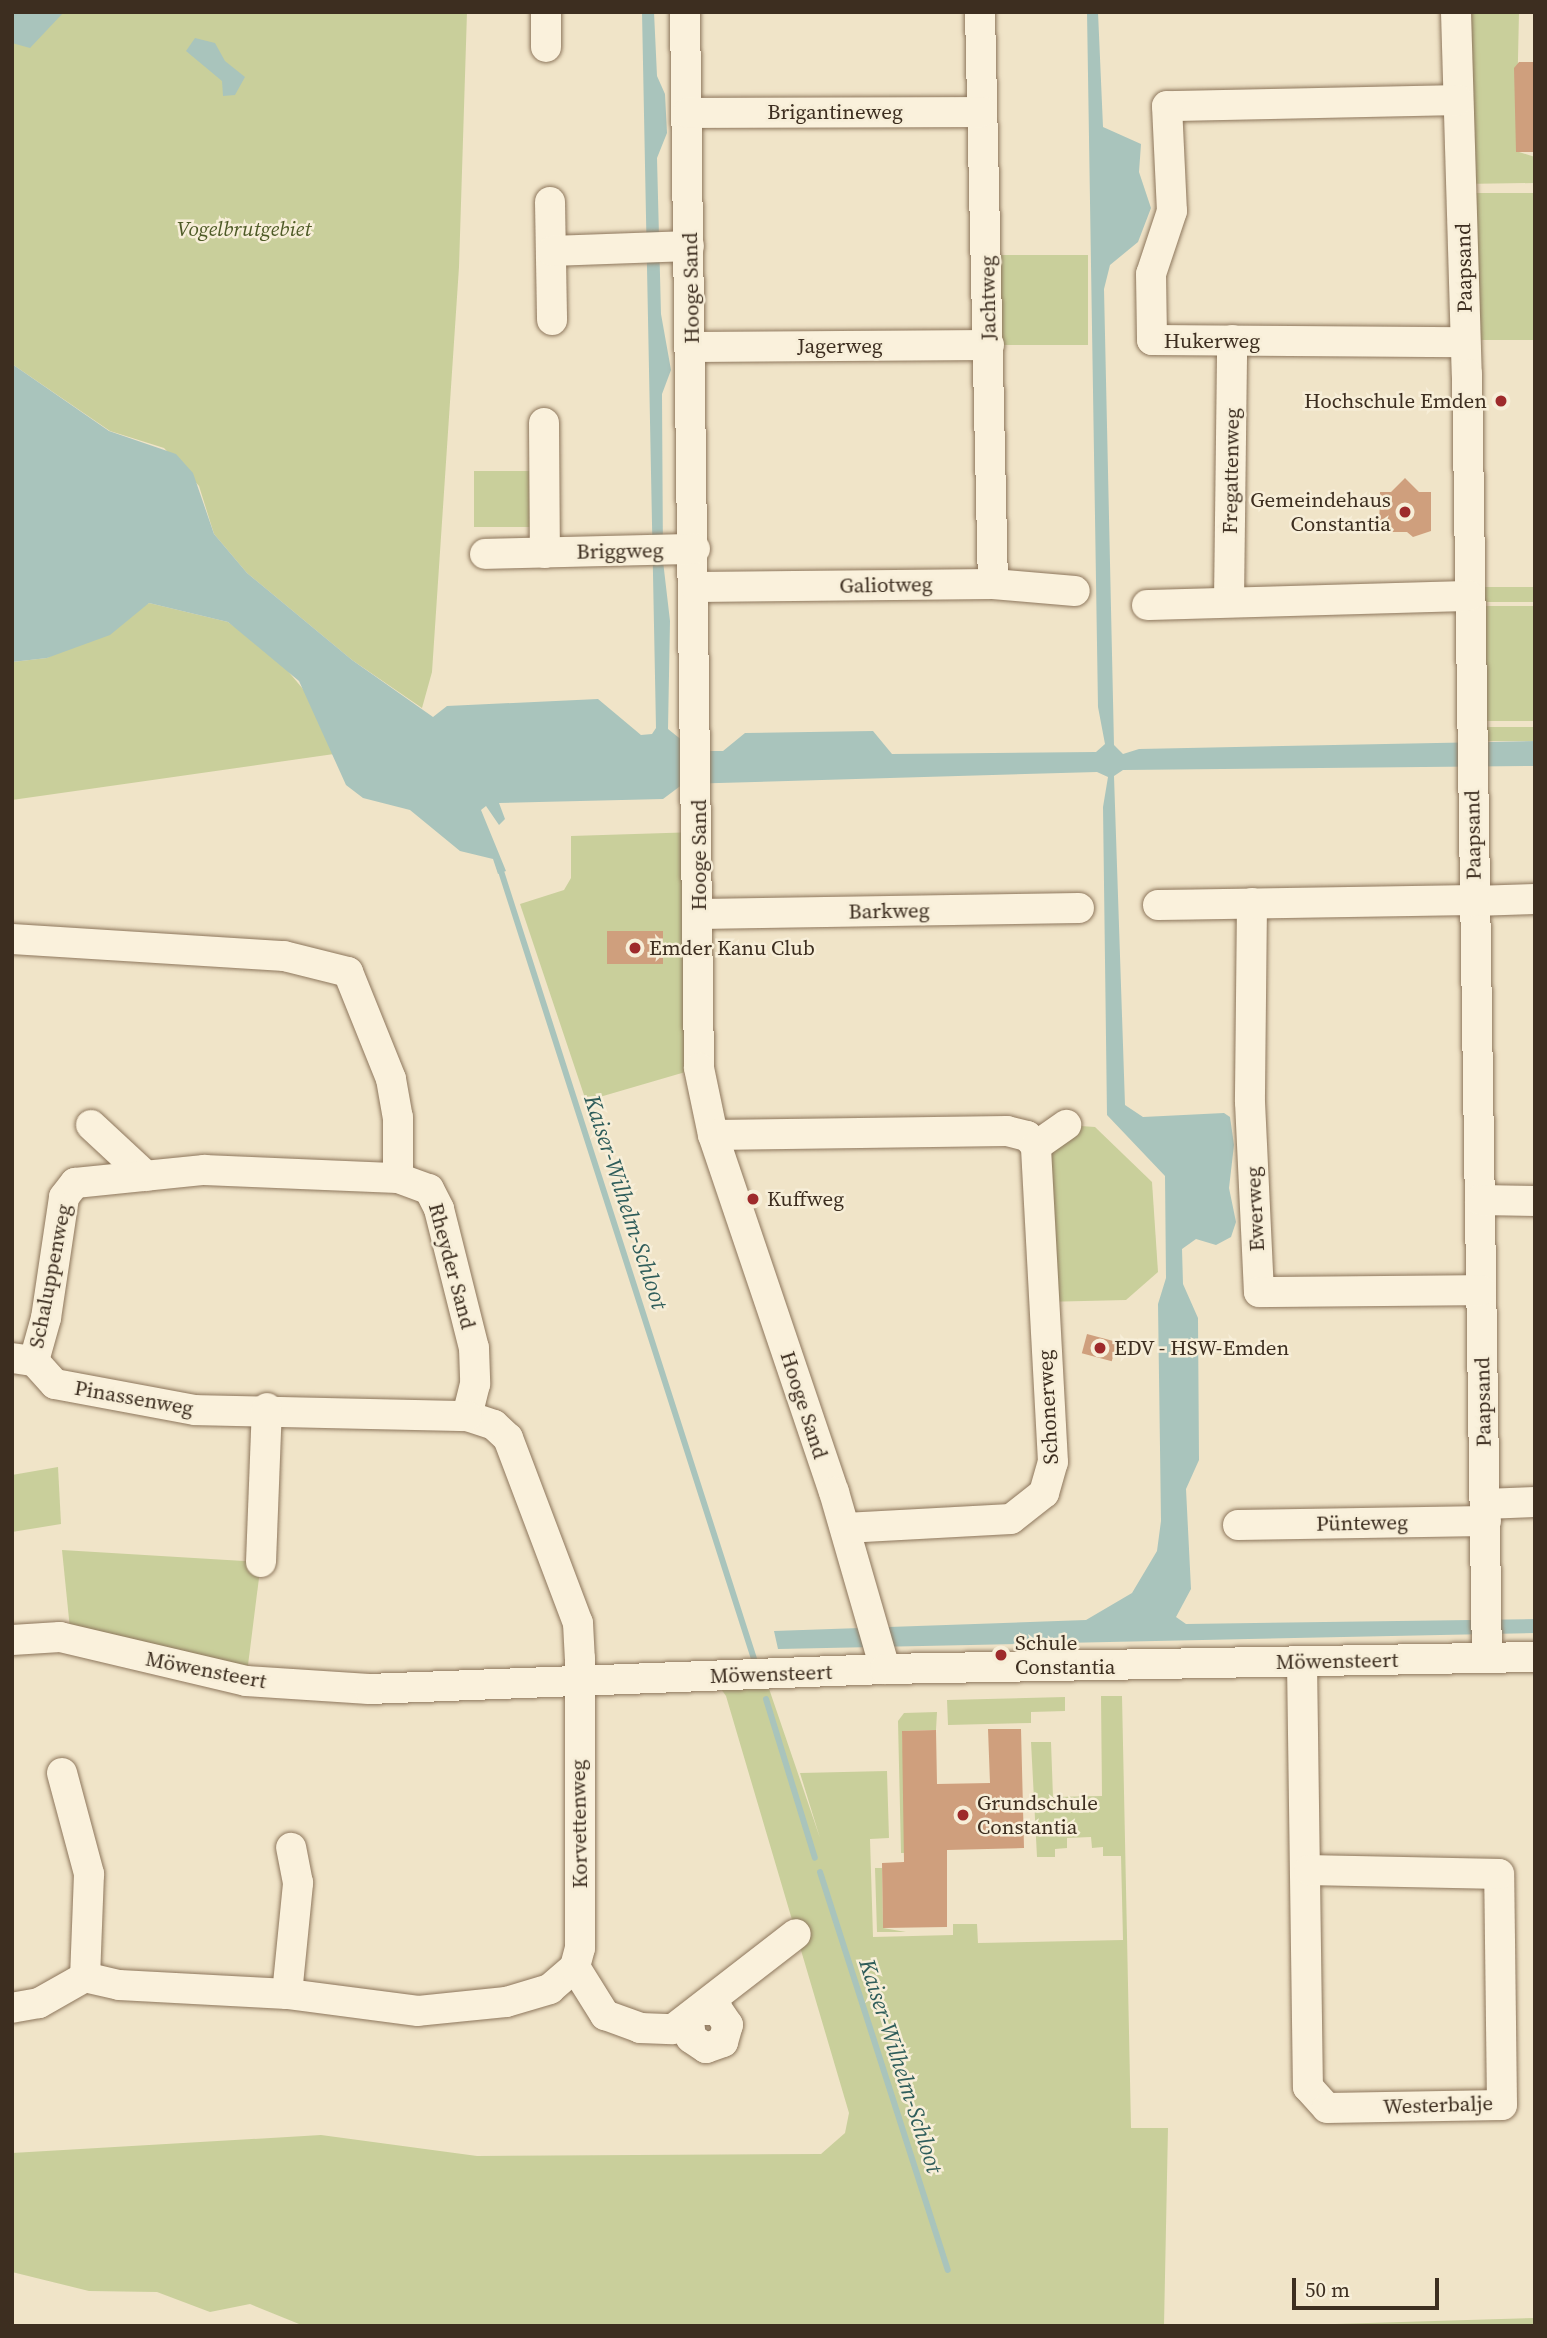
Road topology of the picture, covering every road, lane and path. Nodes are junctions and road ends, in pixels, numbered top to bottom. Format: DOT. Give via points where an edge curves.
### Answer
graph roads {
  1 [pos="546,12"];
  2 [pos="685,12"];
  3 [pos="980,12"];
  4 [pos="1456,12"];
  5 [pos="547,47"];
  6 [pos="1458,100"];
  7 [pos="982,111"];
  8 [pos="688,113"];
  9 [pos="550,202"];
  10 [pos="663,247"];
  11 [pos="552,251"];
  12 [pos="551,320"];
  13 [pos="1232,340"];
  14 [pos="1465,342"];
  15 [pos="989,345"];
  16 [pos="692,346"];
  17 [pos="544,423"];
  18 [pos="695,549"];
  19 [pos="545,553"];
  20 [pos="485,554"];
  21 [pos="993,584"];
  22 [pos="696,587"];
  23 [pos="1075,591"];
  24 [pos="1469,596"];
  25 [pos="1229,602"];
  26 [pos="1147,605"];
  27 [pos="1535,899"];
  28 [pos="1474,901"];
  29 [pos="1252,903"];
  30 [pos="1158,905"];
  31 [pos="1079,908"];
  32 [pos="699,914"];
  33 [pos="12,939"];
  34 [pos="91,1125"];
  35 [pos="1066,1125"];
  36 [pos="713,1135"];
  37 [pos="1036,1146"];
  38 [pos="146,1177"];
  39 [pos="398,1178"];
  40 [pos="1480,1200"];
  41 [pos="1535,1201"];
  42 [pos="1481,1290"];
  43 [pos="23,1360"];
  44 [pos="267,1408"];
  45 [pos="467,1416"];
  46 [pos="1535,1502"];
  47 [pos="1486,1512"];
  48 [pos="1238,1525"];
  49 [pos="845,1528"];
  50 [pos="261,1562"];
  51 [pos="1487,1637"];
  52 [pos="12,1640"];
  53 [pos="1535,1657"];
  54 [pos="882,1661"];
  55 [pos="1302,1662"];
  56 [pos="579,1681"];
  57 [pos="62,1773"];
  58 [pos="291,1848"];
  59 [pos="1309,1870"];
  60 [pos="796,1934"];
  61 [pos="575,1967"];
  62 [pos="85,1978"];
  63 [pos="288,1994"];
  64 [pos="12,2008"];
  1 -- 5 [label="street"];
  2 -- 8 [label="street, Hooge Sand"];
  3 -- 7 [label="street, Jachtweg"];
  4 -- 6 [label="street, Paapsand"];
  6 -- 13 [label="street, Hukerweg" via="1167,106 1172,211 1150,274 1152,341"];
  6 -- 14 [label="street, Paapsand"];
  7 -- 8 [label="street, Brigantineweg"];
  7 -- 15 [label="street, Jachtweg"];
  8 -- 10 [label="street, Hooge Sand"];
  9 -- 11 [label="street"];
  10 -- 11 [label="street"];
  10 -- 16 [label="street, Hooge Sand"];
  11 -- 12 [label="street"];
  13 -- 14 [label="street, Hukerweg"];
  13 -- 25 [label="street, Fregattenweg"];
  14 -- 24 [label="street, Paapsand"];
  15 -- 16 [label="street, Jagerweg"];
  15 -- 21 [label="street, Jachtweg"];
  16 -- 18 [label="street, Hooge Sand"];
  17 -- 19 [label="street, Briggweg"];
  18 -- 19 [label="street, Briggweg"];
  18 -- 22 [label="street, Hooge Sand"];
  19 -- 20 [label="street, Briggweg"];
  21 -- 22 [label="street, Galiotweg"];
  21 -- 23 [label="street, Galiotweg"];
  22 -- 32 [label="street, Hooge Sand"];
  24 -- 25 [label="street"];
  24 -- 28 [label="street, Paapsand"];
  25 -- 26 [label="street"];
  27 -- 28 [label="street"];
  28 -- 29 [label="street"];
  28 -- 40 [label="street, Paapsand"];
  29 -- 30 [label="street"];
  29 -- 42 [label="street, Ewerweg" via="1250,1102 1259,1292"];
  31 -- 32 [label="street, Barkweg"];
  32 -- 36 [label="street, Hooge Sand" via="699,1068"];
  33 -- 39 [label="street" via="284,956 344,969 356,984 391,1079 398,1117"];
  34 -- 38 [label="street"];
  35 -- 37 [label="street"];
  36 -- 37 [label="street" via="1007,1131 1027,1136"];
  36 -- 49 [label="street, Hooge Sand"];
  37 -- 49 [label="street, Schonerweg" via="1053,1462 1044,1493 1011,1519"];
  38 -- 39 [label="street, Schaluppenweg" via="204,1170"];
  38 -- 43 [label="street, Schaluppenweg" via="68,1188"];
  39 -- 45 [label="street, Rheyder Sand" via="429,1189 439,1209 474,1348 475,1384"];
  40 -- 41 [label="street"];
  40 -- 42 [label="street, Paapsand"];
  42 -- 47 [label="street, Paapsand"];
  43 -- 44 [label="street, Pinassenweg" via="55,1384 195,1410"];
  44 -- 45 [label="street, Pinassenweg"];
  44 -- 50 [label="street"];
  45 -- 56 [label="street" via="494,1424 508,1438 530,1488 578,1623"];
  46 -- 47 [label="street, Pünteweg"];
  47 -- 48 [label="street, Pünteweg"];
  47 -- 51 [label="street, Paapsand"];
  49 -- 54 [label="street, Hooge Sand"];
  51 -- 53 [label="street, Möwensteert"];
  51 -- 55 [label="street, Möwensteert"];
  52 -- 56 [label="street, Möwensteert" via="71,1639 234,1679 300,1686 445,1690"];
  54 -- 55 [label="street, Möwensteert"];
  54 -- 56 [label="street, Möwensteert"];
  55 -- 59 [label="street, Westerbalje"];
  56 -- 61 [label="street, Korvettenweg" via="580,1939"];
  57 -- 62 [label="street" via="89,1874"];
  58 -- 63 [label="street" via="298,1883"];
  59 -- 59 [label="street, Westerbalje" via="1499,1874 1502,2105 1327,2108 1308,2087"];
  60 -- 61 [label="street" via="695,2015 659,2030 605,2015"];
  61 -- 63 [label="street" via="532,1997 418,2011"];
  62 -- 63 [label="street" via="119,1985"];
  62 -- 64 [label="street" via="39,2003"];
}
